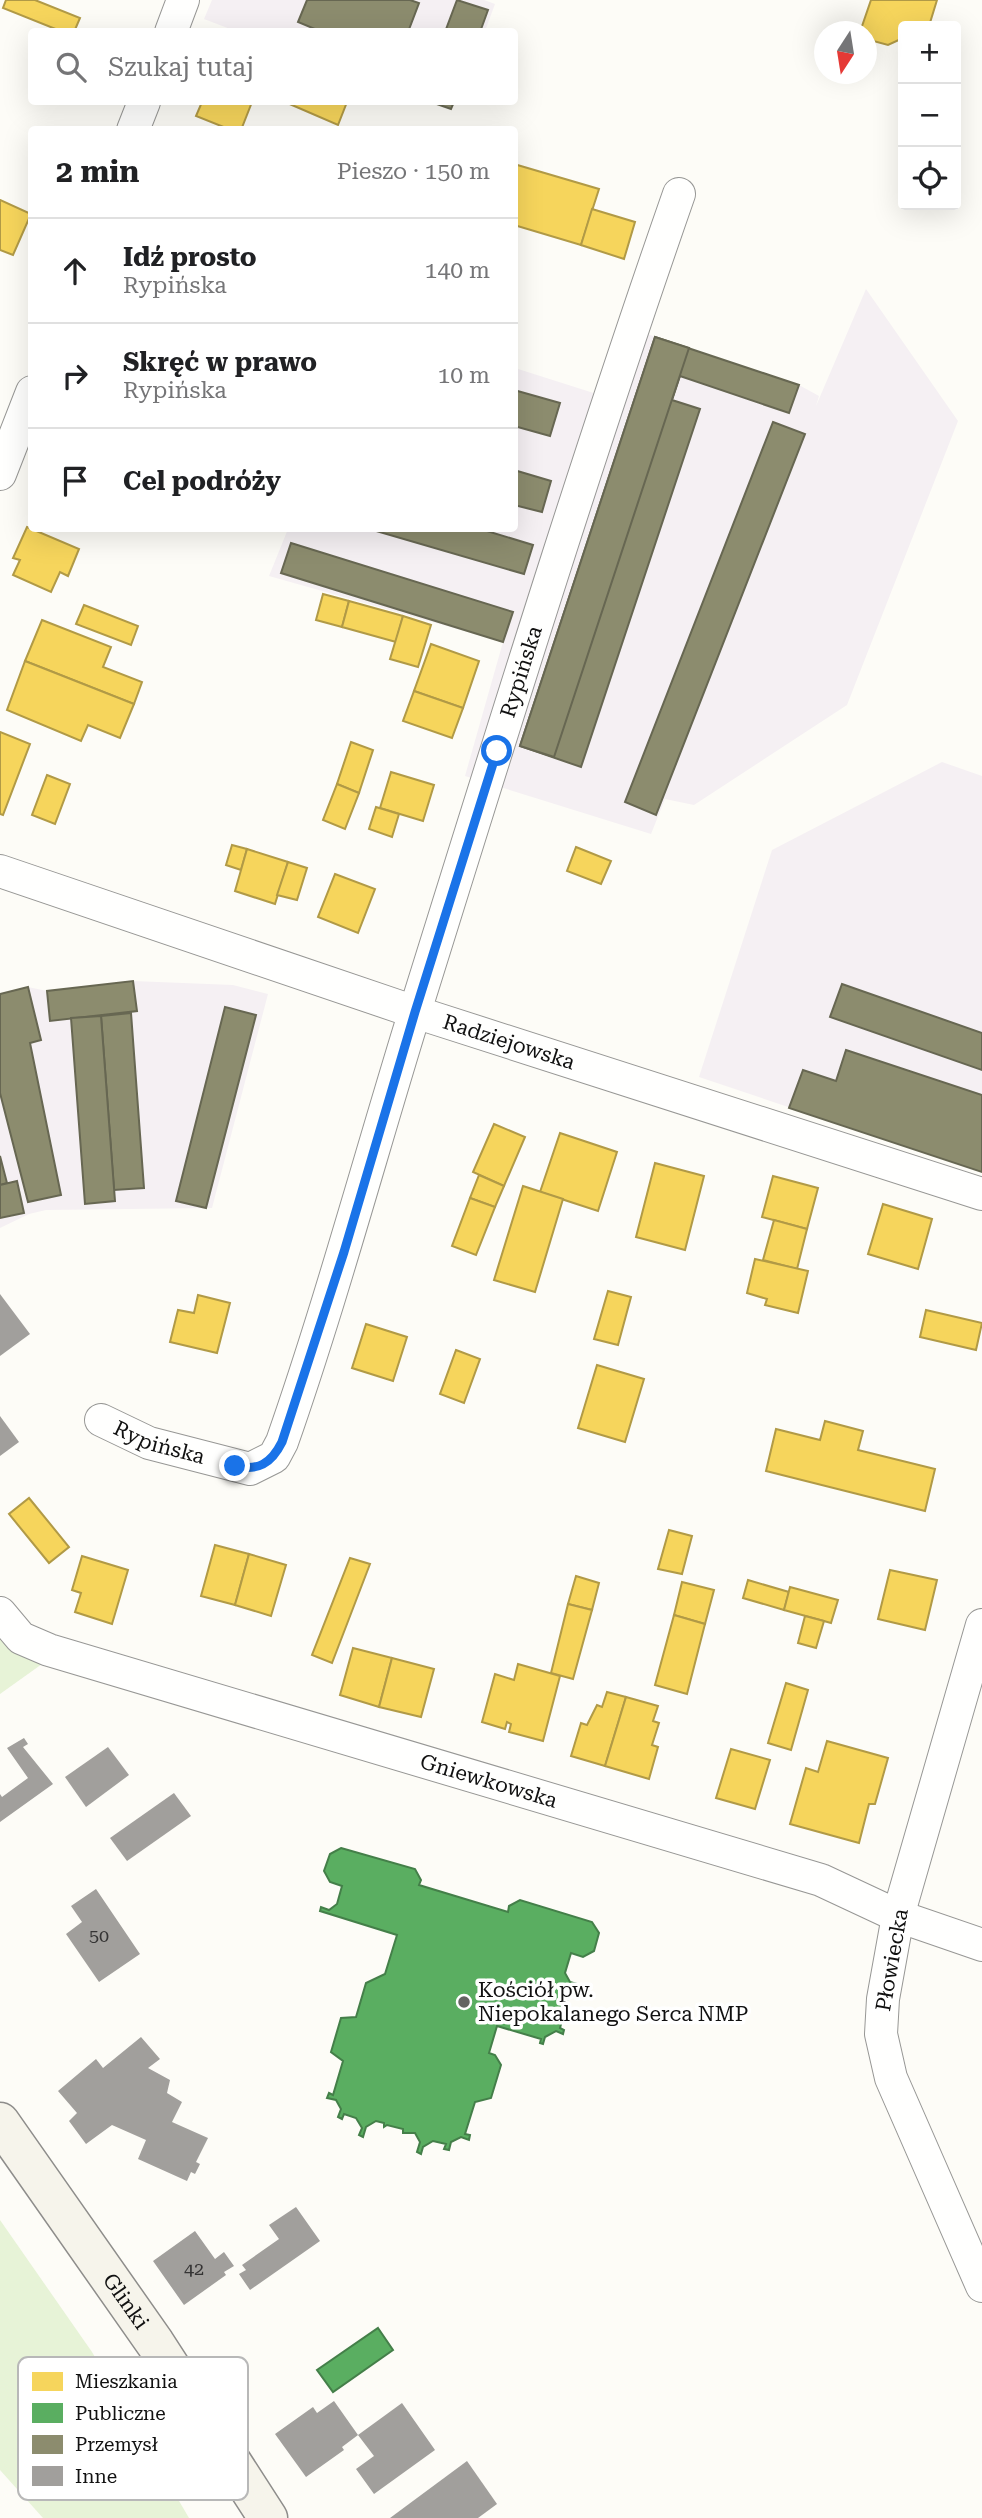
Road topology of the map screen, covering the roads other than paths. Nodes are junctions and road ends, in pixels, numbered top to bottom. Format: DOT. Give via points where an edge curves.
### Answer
graph roads {
  1 [pos="183,0"];
  2 [pos="172,28"];
  3 [pos="143,105"];
  4 [pos="135,126"];
  5 [pos="679,194"];
  6 [pos="28,402"];
  7 [pos="0,474"];
  8 [pos="0,871"];
  9 [pos="415,1012"];
  10 [pos="982,1194"];
  11 [pos="101,1420"];
  12 [pos="0,1613"];
  13 [pos="982,1625"];
  14 [pos="898,1916"];
  15 [pos="982,1945"];
  16 [pos="0,2122"];
  17 [pos="982,2286"];
  18 [pos="164,2357"];
  19 [pos="248,2487"];
  20 [pos="268,2518"];
  1 -- 2 [label="street"];
  3 -- 4 [label="street"];
  5 -- 9 [label="street, Rypińska" via="617,374"];
  6 -- 7 [label="street"];
  8 -- 9 [label="street, Radziejowska"];
  9 -- 10 [label="street, Radziejowska"];
  9 -- 11 [label="street, Rypińska" via="344,1252 274,1457 263,1465 242,1468 149,1443"];
  12 -- 14 [label="street, Gniewkowska" via="21,1637 48,1650 821,1880"];
  13 -- 14 [label="street, Płowiecka"];
  14 -- 15 [label="street, Gniewkowska"];
  14 -- 17 [label="street, Płowiecka" via="883,1999 883,2045 891,2078"];
  16 -- 18 [label="street, Glinki"];
  19 -- 20 [label="street, Glinki"];
}
